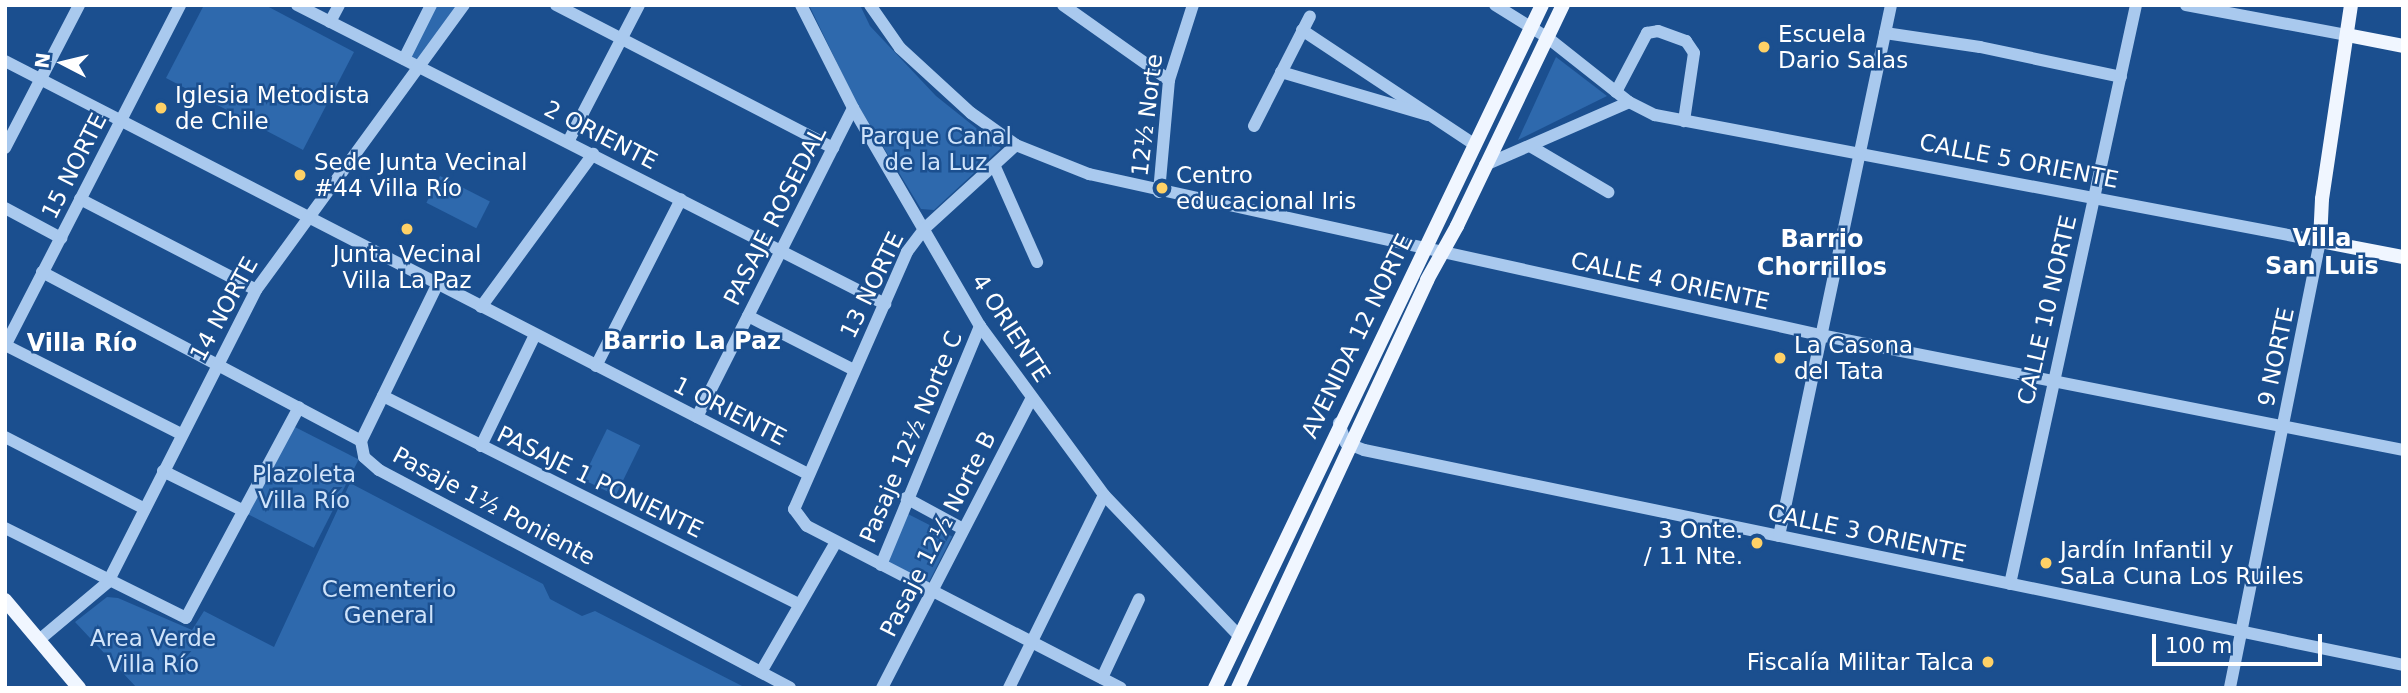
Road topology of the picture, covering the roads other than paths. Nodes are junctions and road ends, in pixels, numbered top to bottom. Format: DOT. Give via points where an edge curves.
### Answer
graph roads {
  1 [pos="79,5"];
  2 [pos="180,5"];
  3 [pos="297,5"];
  4 [pos="339,5"];
  5 [pos="431,5"];
  6 [pos="464,5"];
  7 [pos="556,5"];
  8 [pos="639,5"];
  9 [pos="801,5"];
  10 [pos="870,5"];
  11 [pos="1063,5"];
  12 [pos="1193,5"];
  13 [pos="1495,5"];
  14 [pos="1542,5"];
  15 [pos="1563,5"];
  16 [pos="1891,5"];
  17 [pos="2136,5"];
  18 [pos="2186,5"];
  19 [pos="2351,5"];
  20 [pos="1310,16"];
  21 [pos="330,22"];
  22 [pos="1301,30"];
  23 [pos="1530,30"];
  24 [pos="1885,33"];
  25 [pos="2347,35"];
  26 [pos="1548,38"];
  27 [pos="621,39"];
  28 [pos="2403,46"];
  29 [pos="404,59"];
  30 [pos="5,61"];
  31 [pos="420,66"];
  32 [pos="1281,72"];
  33 [pos="2121,77"];
  34 [pos="41,80"];
  35 [pos="1169,80"];
  36 [pos="1616,92"];
  37 [pos="1629,102"];
  38 [pos="853,108"];
  39 [pos="1436,117"];
  40 [pos="120,121"];
  41 [pos="1684,121"];
  42 [pos="1254,126"];
  43 [pos="568,142"];
  44 [pos="1016,145"];
  45 [pos="1475,145"];
  46 [pos="1530,146"];
  47 [pos="5,148"];
  48 [pos="833,148"];
  49 [pos="593,155"];
  50 [pos="1859,155"];
  51 [pos="1485,165"];
  52 [pos="995,167"];
  53 [pos="1159,192"];
  54 [pos="1608,192"];
  55 [pos="2094,198"];
  56 [pos="80,199"];
  57 [pos="681,200"];
  58 [pos="5,208"];
  59 [pos="305,218"];
  60 [pos="925,228"];
  61 [pos="61,238"];
  62 [pos="2320,241"];
  63 [pos="1425,250"];
  64 [pos="781,251"];
  65 [pos="1441,253"];
  66 [pos="2403,257"];
  67 [pos="1037,262"];
  68 [pos="43,272"];
  69 [pos="437,285"];
  70 [pos="256,289"];
  71 [pos="885,304"];
  72 [pos="481,307"];
  73 [pos="748,316"];
  74 [pos="981,326"];
  75 [pos="535,335"];
  76 [pos="1820,335"];
  77 [pos="5,346"];
  78 [pos="216,363"];
  79 [pos="596,366"];
  80 [pos="854,370"];
  81 [pos="2052,380"];
  82 [pos="383,396"];
  83 [pos="1031,399"];
  84 [pos="299,407"];
  85 [pos="697,417"];
  86 [pos="1339,423"];
  87 [pos="2285,426"];
  88 [pos="181,434"];
  89 [pos="5,437"];
  90 [pos="361,441"];
  91 [pos="481,446"];
  92 [pos="1349,446"];
  93 [pos="2403,450"];
  94 [pos="163,471"];
  95 [pos="806,473"];
  96 [pos="1104,495"];
  97 [pos="906,498"];
  98 [pos="145,509"];
  99 [pos="244,511"];
  100 [pos="5,528"];
  101 [pos="963,529"];
  102 [pos="1779,536"];
  103 [pos="836,542"];
  104 [pos="881,565"];
  105 [pos="108,582"];
  106 [pos="2010,583"];
  107 [pos="935,592"];
  108 [pos="1139,599"];
  109 [pos="5,600"];
  110 [pos="799,604"];
  111 [pos="2242,632"];
  112 [pos="1239,636"];
  113 [pos="39,640"];
  114 [pos="1033,643"];
  115 [pos="2403,665"];
  116 [pos="761,672"];
  117 [pos="1102,678"];
  118 [pos="79,688"];
  119 [pos="790,688"];
  120 [pos="882,688"];
  121 [pos="1009,688"];
  122 [pos="1121,688"];
  123 [pos="1215,688"];
  124 [pos="1238,688"];
  125 [pos="2230,688"];
  1 -- 34 [label="street"];
  2 -- 40 [label="street, 15 NORTE"];
  3 -- 21 [label="street, 2 ORIENTE"];
  4 -- 21 [label="street"];
  5 -- 29 [label="street"];
  6 -- 31 [label="street, 14 NORTE"];
  7 -- 27 [label="street"];
  8 -- 27 [label="street"];
  9 -- 38 [label="street, 4 ORIENTE"];
  10 -- 44 [label="street, CALLE 4 ORIENTE" via="900,48 950,96"];
  11 -- 35 [label="street"];
  12 -- 35 [label="street, 12½ Norte"];
  13 -- 23 [label="street, CALLE 5 ORIENTE"];
  14 -- 23 [label="main road, AVENIDA 12 NORTE"];
  15 -- 26 [label="main road, AVENIDA 12 NORTE"];
  16 -- 24 [label="street"];
  17 -- 33 [label="street, CALLE 10 NORTE"];
  18 -- 25 [label="street"];
  19 -- 25 [label="main road, 9 NORTE"];
  20 -- 22 [label="street"];
  21 -- 29 [label="street, 2 ORIENTE"];
  22 -- 32 [label="street"];
  22 -- 39 [label="street"];
  23 -- 26 [label="street, CALLE 5 ORIENTE"];
  23 -- 45 [label="main road, AVENIDA 12 NORTE"];
  24 -- 33 [label="street" via="1980,47"];
  24 -- 50 [label="street"];
  25 -- 28 [label="main road"];
  25 -- 62 [label="main road, 9 NORTE"];
  26 -- 36 [label="street, CALLE 5 ORIENTE"];
  26 -- 51 [label="main road, AVENIDA 12 NORTE"];
  27 -- 43 [label="street"];
  27 -- 48 [label="street"];
  29 -- 31 [label="street, 2 ORIENTE"];
  30 -- 34 [label="street, 1 ORIENTE"];
  31 -- 43 [label="street, 2 ORIENTE"];
  31 -- 59 [label="street, 14 NORTE"];
  32 -- 39 [label="street"];
  32 -- 42 [label="street"];
  33 -- 55 [label="street, CALLE 10 NORTE"];
  34 -- 40 [label="street, 1 ORIENTE"];
  34 -- 47 [label="street"];
  35 -- 53 [label="street, 12½ Norte"];
  36 -- 37 [label="street, CALLE 5 ORIENTE"];
  36 -- 41 [label="street" via="1647,33 1658,31 1686,41 1694,53"];
  37 -- 41 [label="street, CALLE 5 ORIENTE"];
  37 -- 46 [label="street"];
  38 -- 48 [label="street, PASAJE ROSEDAL"];
  38 -- 60 [label="street, 4 ORIENTE"];
  39 -- 45 [label="street"];
  40 -- 56 [label="street, 15 NORTE"];
  40 -- 59 [label="street, 1 ORIENTE"];
  41 -- 50 [label="street, CALLE 5 ORIENTE"];
  43 -- 49 [label="street, 2 ORIENTE"];
  44 -- 52 [label="street, 13 NORTE"];
  44 -- 53 [label="street, CALLE 4 ORIENTE" via="1089,174"];
  45 -- 63 [label="main road, AVENIDA 12 NORTE"];
  46 -- 51 [label="street"];
  46 -- 54 [label="street"];
  48 -- 64 [label="street, PASAJE ROSEDAL"];
  49 -- 57 [label="street, 2 ORIENTE"];
  49 -- 72 [label="street"];
  50 -- 55 [label="street, CALLE 5 ORIENTE"];
  50 -- 76 [label="street"];
  51 -- 65 [label="main road, AVENIDA 12 NORTE"];
  52 -- 60 [label="street, 13 NORTE"];
  52 -- 67 [label="street"];
  53 -- 63 [label="street, CALLE 4 ORIENTE"];
  55 -- 62 [label="street, CALLE 5 ORIENTE"];
  55 -- 81 [label="street, CALLE 10 NORTE"];
  56 -- 61 [label="street, 15 NORTE"];
  56 -- 70 [label="street"];
  57 -- 64 [label="street, 2 ORIENTE"];
  57 -- 79 [label="street"];
  58 -- 61 [label="street"];
  59 -- 69 [label="street, 1 ORIENTE"];
  59 -- 70 [label="street, 14 NORTE"];
  60 -- 71 [label="street, 13 NORTE" via="907,252"];
  60 -- 74 [label="street, 4 ORIENTE"];
  61 -- 68 [label="street, 15 NORTE"];
  62 -- 66 [label="main road, CALLE 5 ORIENTE"];
  62 -- 87 [label="street, 9 NORTE"];
  63 -- 65 [label="street, CALLE 4 ORIENTE"];
  63 -- 86 [label="main road, AVENIDA 12 NORTE"];
  64 -- 71 [label="street, 2 ORIENTE"];
  64 -- 73 [label="street, PASAJE ROSEDAL"];
  65 -- 76 [label="street, CALLE 4 ORIENTE"];
  65 -- 92 [label="main road, AVENIDA 12 NORTE"];
  68 -- 77 [label="street, 15 NORTE"];
  68 -- 78 [label="street"];
  69 -- 72 [label="street, 1 ORIENTE"];
  69 -- 82 [label="street"];
  70 -- 78 [label="street, 14 NORTE"];
  71 -- 80 [label="street, 13 NORTE"];
  72 -- 75 [label="street, 1 ORIENTE"];
  73 -- 80 [label="street"];
  73 -- 85 [label="street, PASAJE ROSEDAL"];
  74 -- 83 [label="street, 4 ORIENTE"];
  74 -- 97 [label="street, Pasaje 12½ Norte C"];
  75 -- 79 [label="street, 1 ORIENTE"];
  75 -- 91 [label="street"];
  76 -- 81 [label="street, CALLE 4 ORIENTE"];
  76 -- 102 [label="street"];
  77 -- 88 [label="street"];
  78 -- 84 [label="street"];
  78 -- 88 [label="street, 14 NORTE"];
  79 -- 85 [label="street, 1 ORIENTE"];
  80 -- 95 [label="street, 13 NORTE"];
  81 -- 87 [label="street, CALLE 4 ORIENTE"];
  81 -- 106 [label="street, CALLE 10 NORTE"];
  82 -- 90 [label="street"];
  82 -- 91 [label="street, PASAJE 1 PONIENTE"];
  83 -- 96 [label="street, 4 ORIENTE"];
  83 -- 101 [label="street, Pasaje 12½ Norte B"];
  84 -- 90 [label="street"];
  84 -- 99 [label="street"];
  85 -- 95 [label="street, 1 ORIENTE"];
  86 -- 92 [label="street"];
  86 -- 112 [label="main road, AVENIDA 12 NORTE"];
  87 -- 93 [label="street, CALLE 4 ORIENTE"];
  87 -- 111 [label="street, 9 NORTE"];
  88 -- 94 [label="street, 14 NORTE"];
  89 -- 98 [label="street"];
  90 -- 116 [label="street, Pasaje 1½ Poniente" via="364,457 379,470"];
  91 -- 110 [label="street, PASAJE 1 PONIENTE"];
  92 -- 102 [label="street, CALLE 3 ORIENTE"];
  92 -- 124 [label="main road, AVENIDA 12 NORTE"];
  94 -- 98 [label="street, 14 NORTE"];
  94 -- 99 [label="street"];
  95 -- 103 [label="street" via="795,498 795,514"];
  96 -- 112 [label="street, 4 ORIENTE"];
  96 -- 114 [label="street"];
  97 -- 101 [label="street"];
  97 -- 104 [label="street, Pasaje 12½ Norte C"];
  98 -- 105 [label="street, 14 NORTE"];
  99 -- 105 [label="street" via="186,618"];
  100 -- 105 [label="street"];
  101 -- 107 [label="street, Pasaje 12½ Norte B"];
  102 -- 106 [label="street, CALLE 3 ORIENTE"];
  103 -- 104 [label="street"];
  103 -- 110 [label="street"];
  104 -- 107 [label="street"];
  105 -- 113 [label="street, 14 NORTE"];
  106 -- 111 [label="street, CALLE 3 ORIENTE"];
  107 -- 114 [label="street"];
  107 -- 120 [label="street, Pasaje 12½ Norte B"];
  108 -- 117 [label="street"];
  109 -- 113 [label="main road"];
  110 -- 116 [label="street"];
  111 -- 115 [label="street, CALLE 3 ORIENTE"];
  111 -- 125 [label="street, 9 NORTE"];
  112 -- 123 [label="main road, AVENIDA 12 NORTE"];
  113 -- 118 [label="main road"];
  114 -- 117 [label="street"];
  114 -- 121 [label="street"];
  116 -- 119 [label="street, Pasaje 1½ Poniente"];
  117 -- 122 [label="street"];
}
